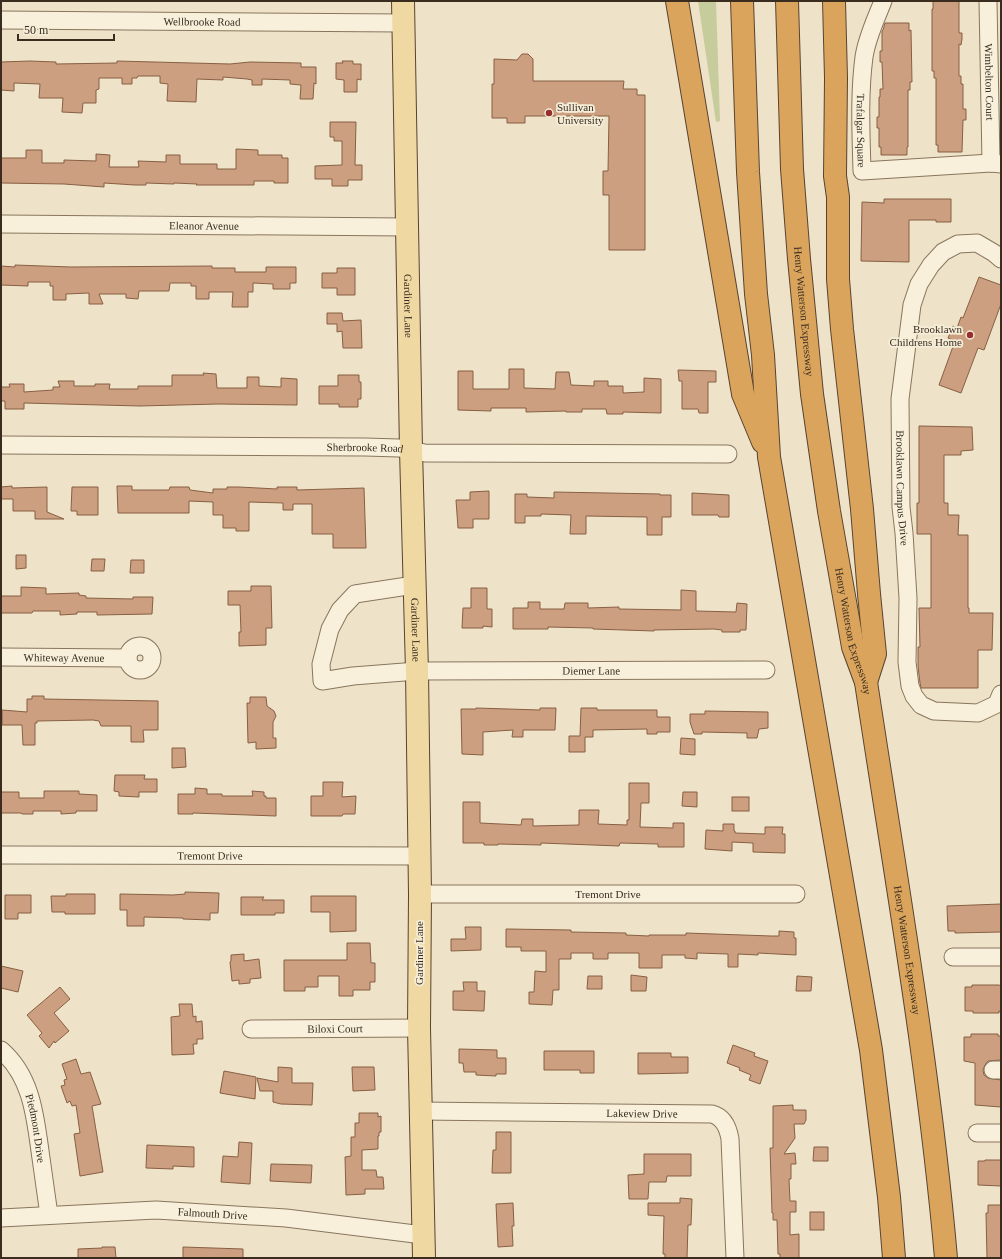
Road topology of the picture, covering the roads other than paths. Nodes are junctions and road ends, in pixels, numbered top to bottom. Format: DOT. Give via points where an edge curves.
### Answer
graph roads {
  1 [pos="403,1"];
  2 [pos="677,1"];
  3 [pos="742,1"];
  4 [pos="787,1"];
  5 [pos="834,1"];
  6 [pos="883,1"];
  7 [pos="988,1"];
  8 [pos="1,20"];
  9 [pos="403,22"];
  10 [pos="996,163"];
  11 [pos="1,224"];
  12 [pos="406,227"];
  13 [pos="1001,259"];
  14 [pos="1,445"];
  15 [pos="411,450"];
  16 [pos="728,454"];
  17 [pos="769,457"];
  18 [pos="414,585"];
  19 [pos="1,657"];
  20 [pos="128,658"];
  21 [pos="766,670"];
  22 [pos="417,671"];
  23 [pos="866,682"];
  24 [pos="1001,694"];
  25 [pos="1,854"];
  26 [pos="418,856"];
  27 [pos="420,894"];
  28 [pos="796,894"];
  29 [pos="1001,957"];
  30 [pos="953,958"];
  31 [pos="418,1028"];
  32 [pos="251,1029"];
  33 [pos="1,1050"];
  34 [pos="420,1111"];
  35 [pos="977,1133"];
  36 [pos="1001,1133"];
  37 [pos="49,1215"];
  38 [pos="1,1218"];
  39 [pos="423,1235"];
  40 [pos="424,1258"];
  41 [pos="735,1258"];
  42 [pos="894,1258"];
  43 [pos="946,1258"];
  1 -- 9 [label="main road, Gardiner Lane"];
  2 -- 17 [label="highway" via="742,394"];
  3 -- 17 [label="highway" via="748,172"];
  4 -- 23 [label="highway, Henry Watterson Expressway" via="792,169 812,394 853,647"];
  5 -- 23 [label="highway" via="834,176 838,197 838,279 875,654"];
  6 -- 10 [label="street, Trafalgar Square" via="864,56 861,102 862,171"];
  7 -- 10 [label="street, Wimbelton Court"];
  8 -- 9 [label="street, Wellbrooke Road"];
  9 -- 12 [label="main road, Gardiner Lane"];
  11 -- 12 [label="street, Eleanor Avenue"];
  12 -- 15 [label="main road, Gardiner Lane"];
  13 -- 24 [label="street, Brooklawn Campus Drive" via="976,243 958,244 943,252 931,265 919,284 912,304 900,399 902,507 908,598 907,662 910,686 921,705 934,711 978,713 997,704"];
  14 -- 15 [label="street, Sherbrooke Road" via="357,446"];
  15 -- 16 [label="street, Sherbrooke Road" via="425,453"];
  15 -- 18 [label="main road, Gardiner Lane"];
  17 -- 42 [label="highway" via="871,1050"];
  18 -- 22 [label="main road, Gardiner Lane"];
  18 -- 22 [label="street, Diemer Lane" via="355,594 340,610 330,629 321,664 322,681"];
  19 -- 20 [label="street, Whiteway Avenue"];
  21 -- 22 [label="street, Diemer Lane"];
  22 -- 26 [label="main road, Gardiner Lane"];
  23 -- 43 [label="highway, Henry Watterson Expressway" via="916,1013"];
  25 -- 26 [label="street, Tremont Drive"];
  26 -- 27 [label="main road, Gardiner Lane"];
  27 -- 28 [label="street, Tremont Drive"];
  27 -- 31 [label="main road, Gardiner Lane"];
  29 -- 30 [label="street"];
  31 -- 32 [label="street, Biloxi Court"];
  31 -- 34 [label="main road, Gardiner Lane"];
  33 -- 37 [label="street, Piedmont Drive" via="22,1076 32,1101"];
  34 -- 39 [label="main road, Gardiner Lane"];
  34 -- 41 [label="street, Lakeview Drive" via="719,1116 729,1132 730,1139"];
  35 -- 36 [label="street"];
  37 -- 38 [label="street, Falmouth Drive"];
  37 -- 39 [label="street, Falmouth Drive" via="150,1210 214,1212 294,1218"];
  39 -- 40 [label="main road, Gardiner Lane"];
}
